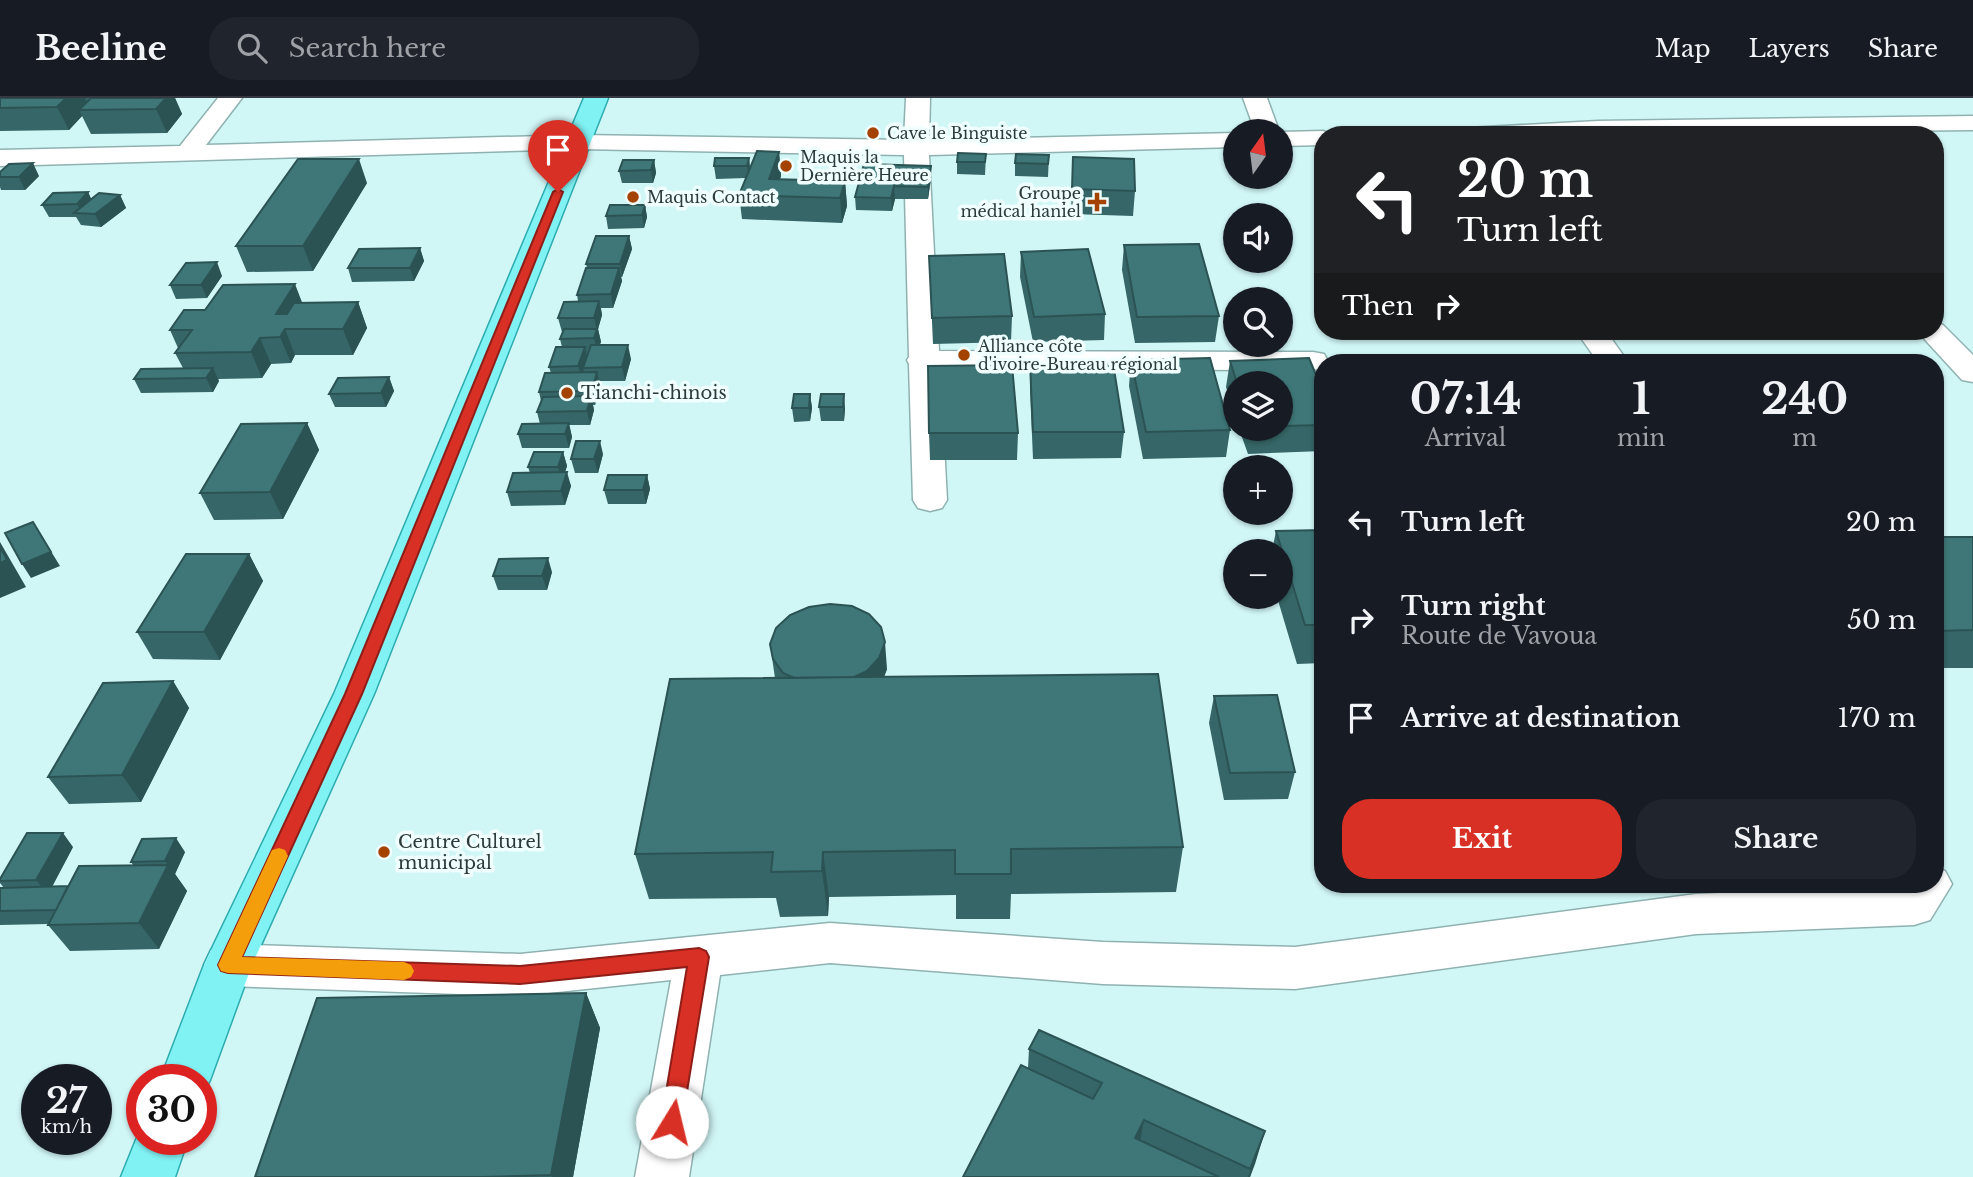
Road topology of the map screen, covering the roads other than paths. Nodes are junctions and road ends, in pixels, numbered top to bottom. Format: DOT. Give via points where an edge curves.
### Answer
graph roads {
  1 [pos="230,98"];
  2 [pos="596,98"];
  3 [pos="918,98"];
  4 [pos="1255,98"];
  5 [pos="1784,107"];
  6 [pos="1583,108"];
  7 [pos="1262,119"];
  8 [pos="1973,123"];
  9 [pos="1802,124"];
  10 [pos="1596,126"];
  11 [pos="1781,126"];
  12 [pos="1314,138"];
  13 [pos="1293,139"];
  14 [pos="1223,140"];
  15 [pos="579,142"];
  16 [pos="916,148"];
  17 [pos="187,153"];
  18 [pos="0,158"];
  19 [pos="1941,340"];
  20 [pos="922,360"];
  21 [pos="1313,361"];
  22 [pos="1973,373"];
  23 [pos="930,500"];
  24 [pos="1923,893"];
  25 [pos="699,957"];
  26 [pos="228,965"];
  27 [pos="191,1064"];
  28 [pos="156,1155"];
  29 [pos="148,1177"];
  30 [pos="663,1177"];
  1 -- 17 [label="street"];
  2 -- 15 [label="main road"];
  3 -- 16 [label="street"];
  4 -- 7 [label="street"];
  5 -- 9 [label="street"];
  6 -- 10 [label="street"];
  8 -- 9 [label="street"];
  9 -- 11 [label="street"];
  12 -- 13 [label="street"];
  14 -- 16 [label="street"];
  15 -- 16 [label="street"];
  15 -- 17 [label="street"];
  15 -- 26 [label="main road" via="354,694"];
  16 -- 20 [label="street"];
  17 -- 18 [label="street"];
  19 -- 22 [label="street"];
  20 -- 21 [label="street"];
  20 -- 23 [label="street"];
  24 -- 25 [label="street" via="1914,906 1696,914 1295,968 1103,963 830,943"];
  25 -- 26 [label="street" via="520,975"];
  25 -- 30 [label="street"];
  26 -- 27 [label="main road"];
  28 -- 29 [label="main road"];
}
